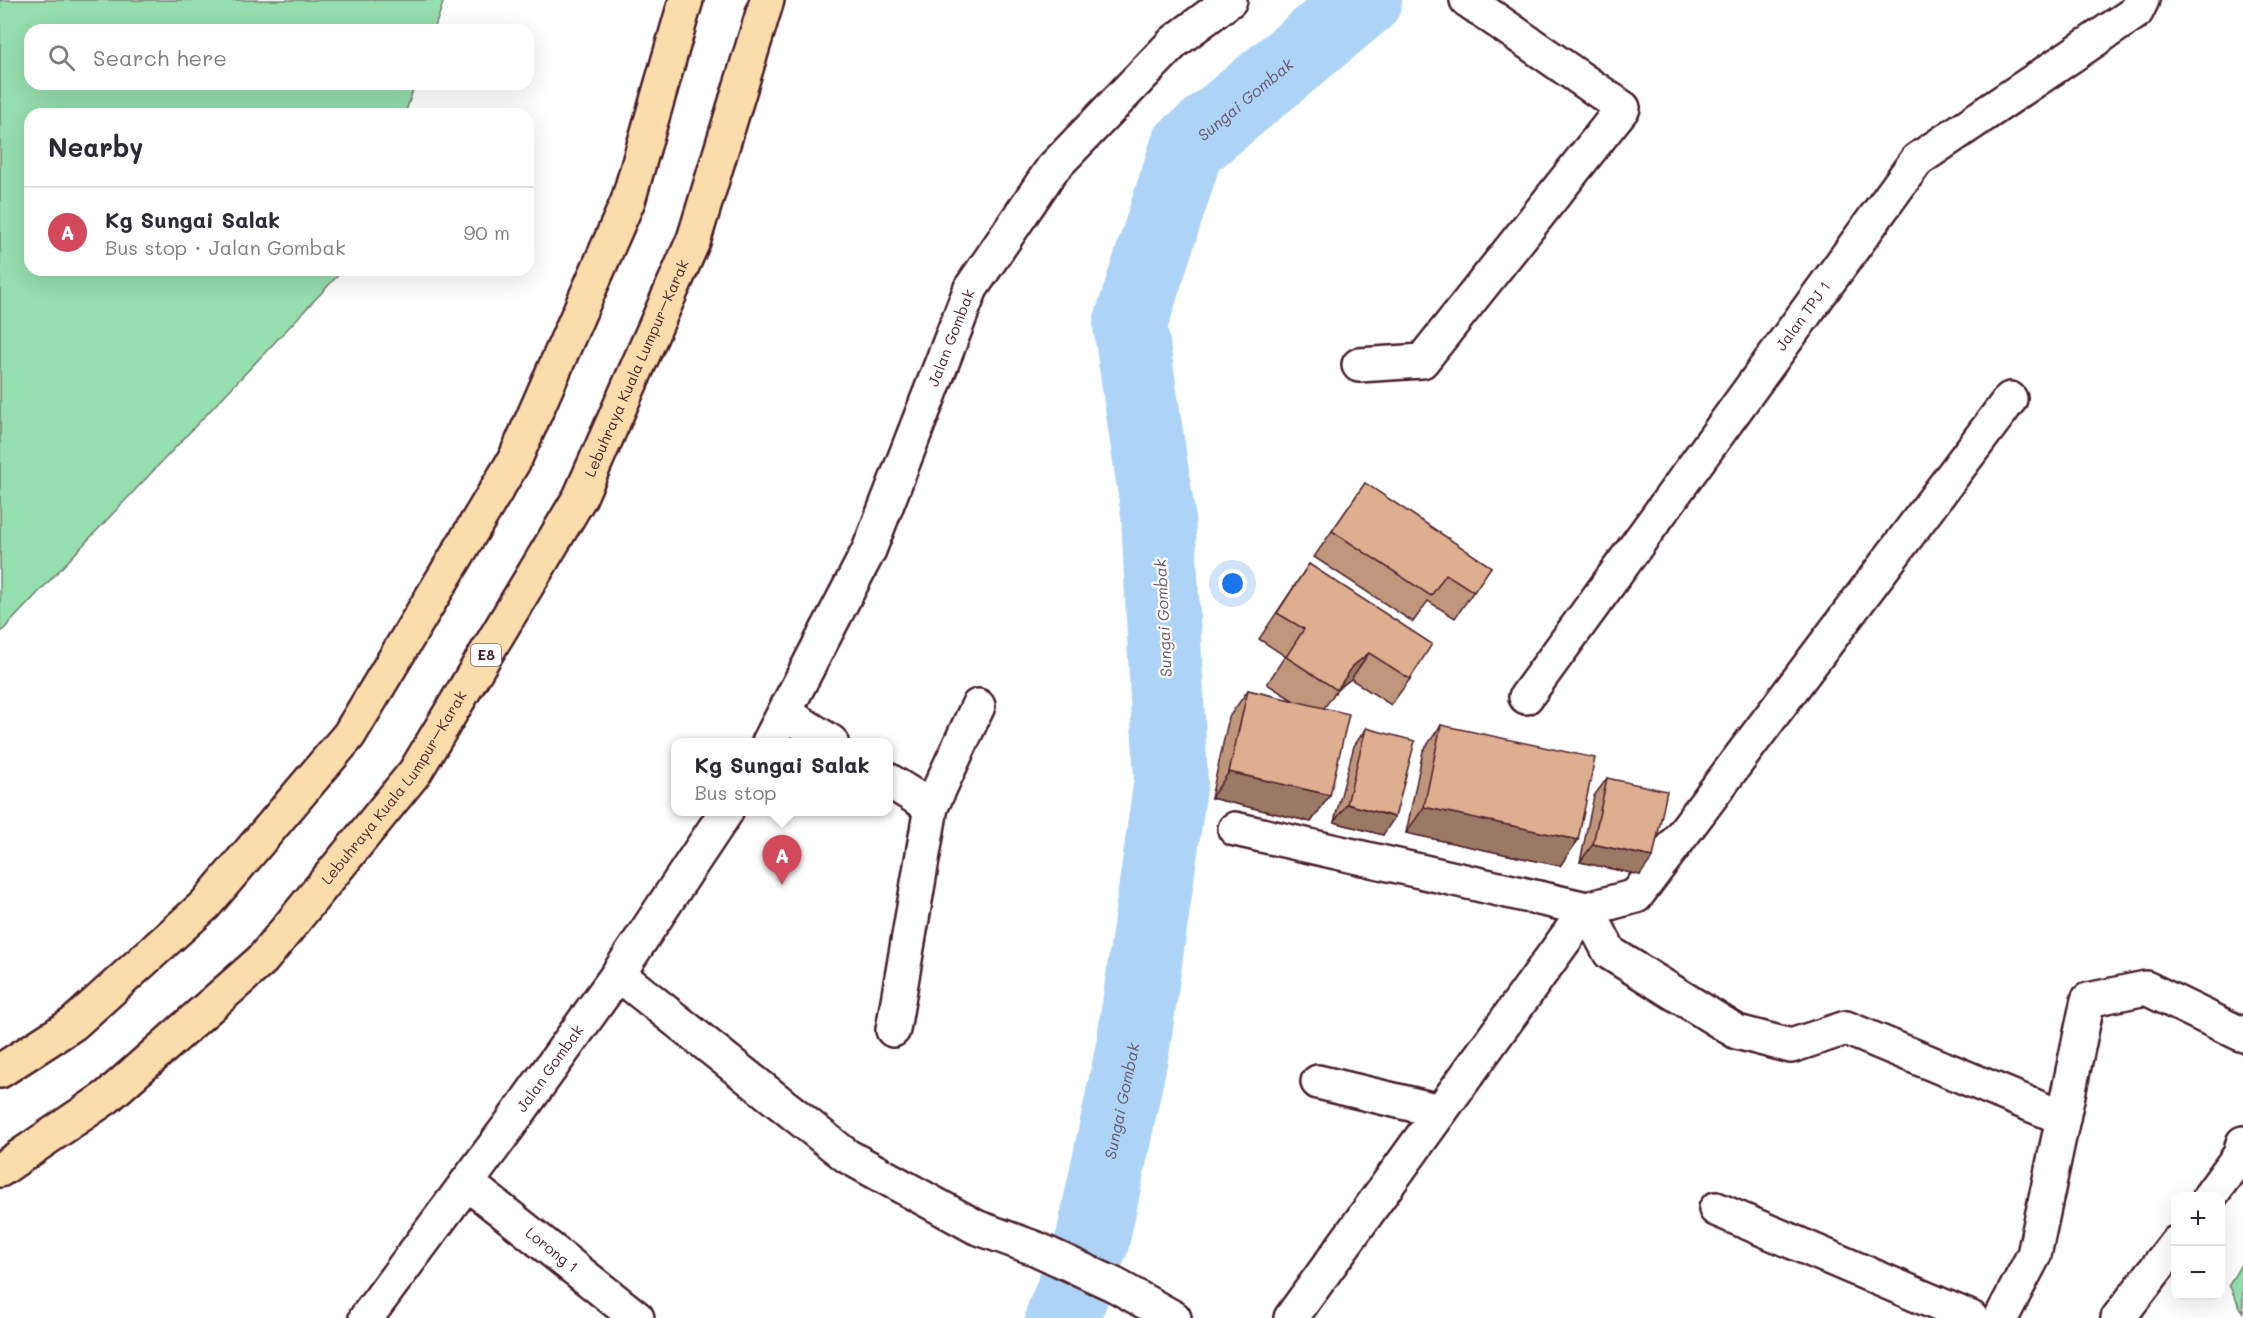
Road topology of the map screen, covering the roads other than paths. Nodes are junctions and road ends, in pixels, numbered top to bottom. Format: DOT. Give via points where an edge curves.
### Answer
graph roads {
  1 [pos="686,0"];
  2 [pos="767,0"];
  3 [pos="1230,0"];
  4 [pos="1467,0"];
  5 [pos="2142,0"];
  6 [pos="1359,365"];
  7 [pos="2010,399"];
  8 [pos="1526,697"];
  9 [pos="978,706"];
  10 [pos="785,713"];
  11 [pos="771,738"];
  12 [pos="825,738"];
  13 [pos="893,783"];
  14 [pos="931,807"];
  15 [pos="723,816"];
  16 [pos="1235,829"];
  17 [pos="1587,909"];
  18 [pos="618,974"];
  19 [pos="893,1030"];
  20 [pos="2243,1035"];
  21 [pos="0,1071"];
  22 [pos="1318,1082"];
  23 [pos="1440,1111"];
  24 [pos="2063,1118"];
  25 [pos="2243,1143"];
  26 [pos="0,1170"];
  27 [pos="467,1183"];
  28 [pos="2214,1192"];
  29 [pos="1716,1209"];
  30 [pos="2173,1246"];
  31 [pos="366,1318"];
  32 [pos="637,1318"];
  33 [pos="1174,1318"];
  34 [pos="1291,1318"];
  35 [pos="1971,1318"];
  36 [pos="2001,1318"];
  37 [pos="2118,1318"];
  1 -- 21 [label="highway" via="628,201 515,459 350,735 205,905 73,1024"];
  2 -- 26 [label="highway, Lebuhraya Kuala Lumpur–Karak / E8" via="694,239 580,497 415,772 262,960 107,1097"];
  3 -- 10 [label="street, Jalan Gombak" via="1174,42 1052,169 971,288 869,550"];
  4 -- 6 [label="street" via="1623,108 1422,361"];
  5 -- 8 [label="street, Jalan TPJ 1" via="2136,12 1917,160"];
  7 -- 17 [label="street" via="1636,896"];
  9 -- 14 [label="street"];
  10 -- 11 [label="street, Jalan Gombak"];
  10 -- 12 [label="street"];
  13 -- 14 [label="street"];
  14 -- 19 [label="street"];
  15 -- 18 [label="street, Jalan Gombak"];
  16 -- 17 [label="street"];
  17 -- 23 [label="street"];
  17 -- 24 [label="street" via="1610,953 1737,1032 1791,1046 1846,1028"];
  18 -- 27 [label="street, Jalan Gombak"];
  18 -- 33 [label="street" via="848,1155 976,1227 1037,1249"];
  20 -- 24 [label="street" via="2146,988 2088,1000"];
  22 -- 23 [label="street"];
  23 -- 34 [label="street"];
  24 -- 36 [label="street" via="2034,1255"];
  25 -- 28 [label="street" via="2240,1155"];
  27 -- 31 [label="street, Jalan Gombak"];
  27 -- 32 [label="street, Lorong 1"];
  29 -- 35 [label="street"];
  30 -- 37 [label="street"];
}
